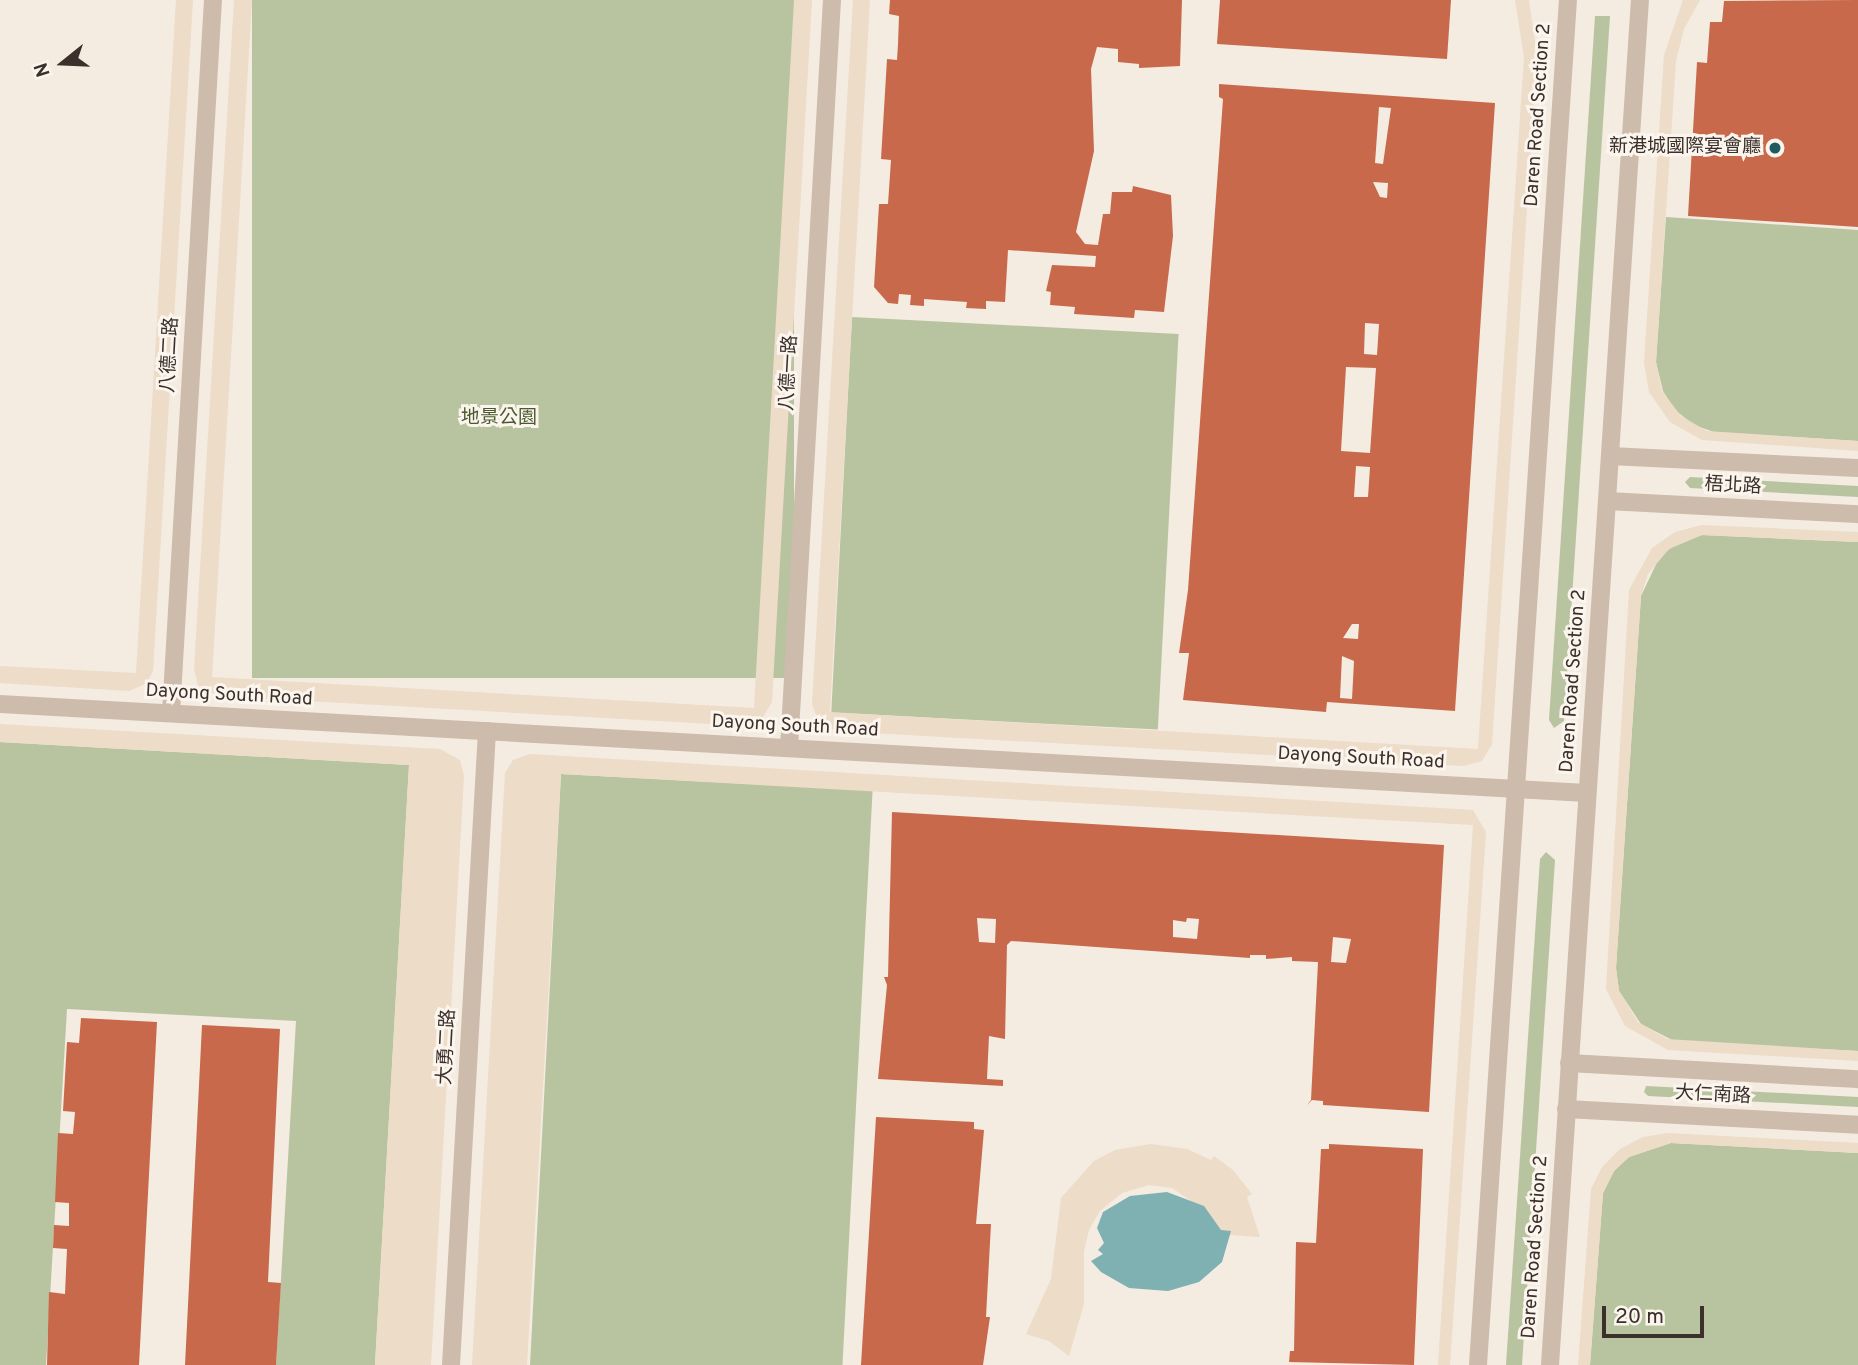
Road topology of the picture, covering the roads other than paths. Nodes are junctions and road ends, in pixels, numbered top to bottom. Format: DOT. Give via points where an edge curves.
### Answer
graph roads {
  1 [pos="213,0"];
  2 [pos="832,0"];
  3 [pos="1568,0"];
  4 [pos="1640,0"];
  5 [pos="1609,456"];
  6 [pos="1858,468"];
  7 [pos="1606,501"];
  8 [pos="1858,514"];
  9 [pos="0,704"];
  10 [pos="171,713"];
  11 [pos="487,732"];
  12 [pos="789,748"];
  13 [pos="1516,789"];
  14 [pos="1587,793"];
  15 [pos="1569,1063"];
  16 [pos="1858,1079"];
  17 [pos="1566,1109"];
  18 [pos="1858,1125"];
  19 [pos="451,1365"];
  20 [pos="1478,1365"];
  21 [pos="1550,1365"];
  1 -- 10 [label="street, 八德二路"];
  2 -- 12 [label="street, 八德一路"];
  3 -- 13 [label="street, Daren Road Section 2"];
  4 -- 5 [label="street, Daren Road Section 2"];
  5 -- 6 [label="street, 梧北路"];
  5 -- 7 [label="street, Daren Road Section 2"];
  7 -- 8 [label="street, 梧北路"];
  7 -- 14 [label="street, Daren Road Section 2"];
  9 -- 10 [label="street, Dayong South Road"];
  10 -- 11 [label="street, Dayong South Road"];
  11 -- 12 [label="street, Dayong South Road"];
  11 -- 19 [label="street, 大勇二路"];
  12 -- 13 [label="street, Dayong South Road"];
  13 -- 14 [label="street, Dayong South Road"];
  13 -- 20 [label="street, Daren Road Section 2"];
  14 -- 15 [label="street, Daren Road Section 2"];
  15 -- 16 [label="street, 大仁南路"];
  15 -- 17 [label="street, Daren Road Section 2"];
  17 -- 18 [label="street, 大仁南路"];
  17 -- 21 [label="street, Daren Road Section 2"];
}
